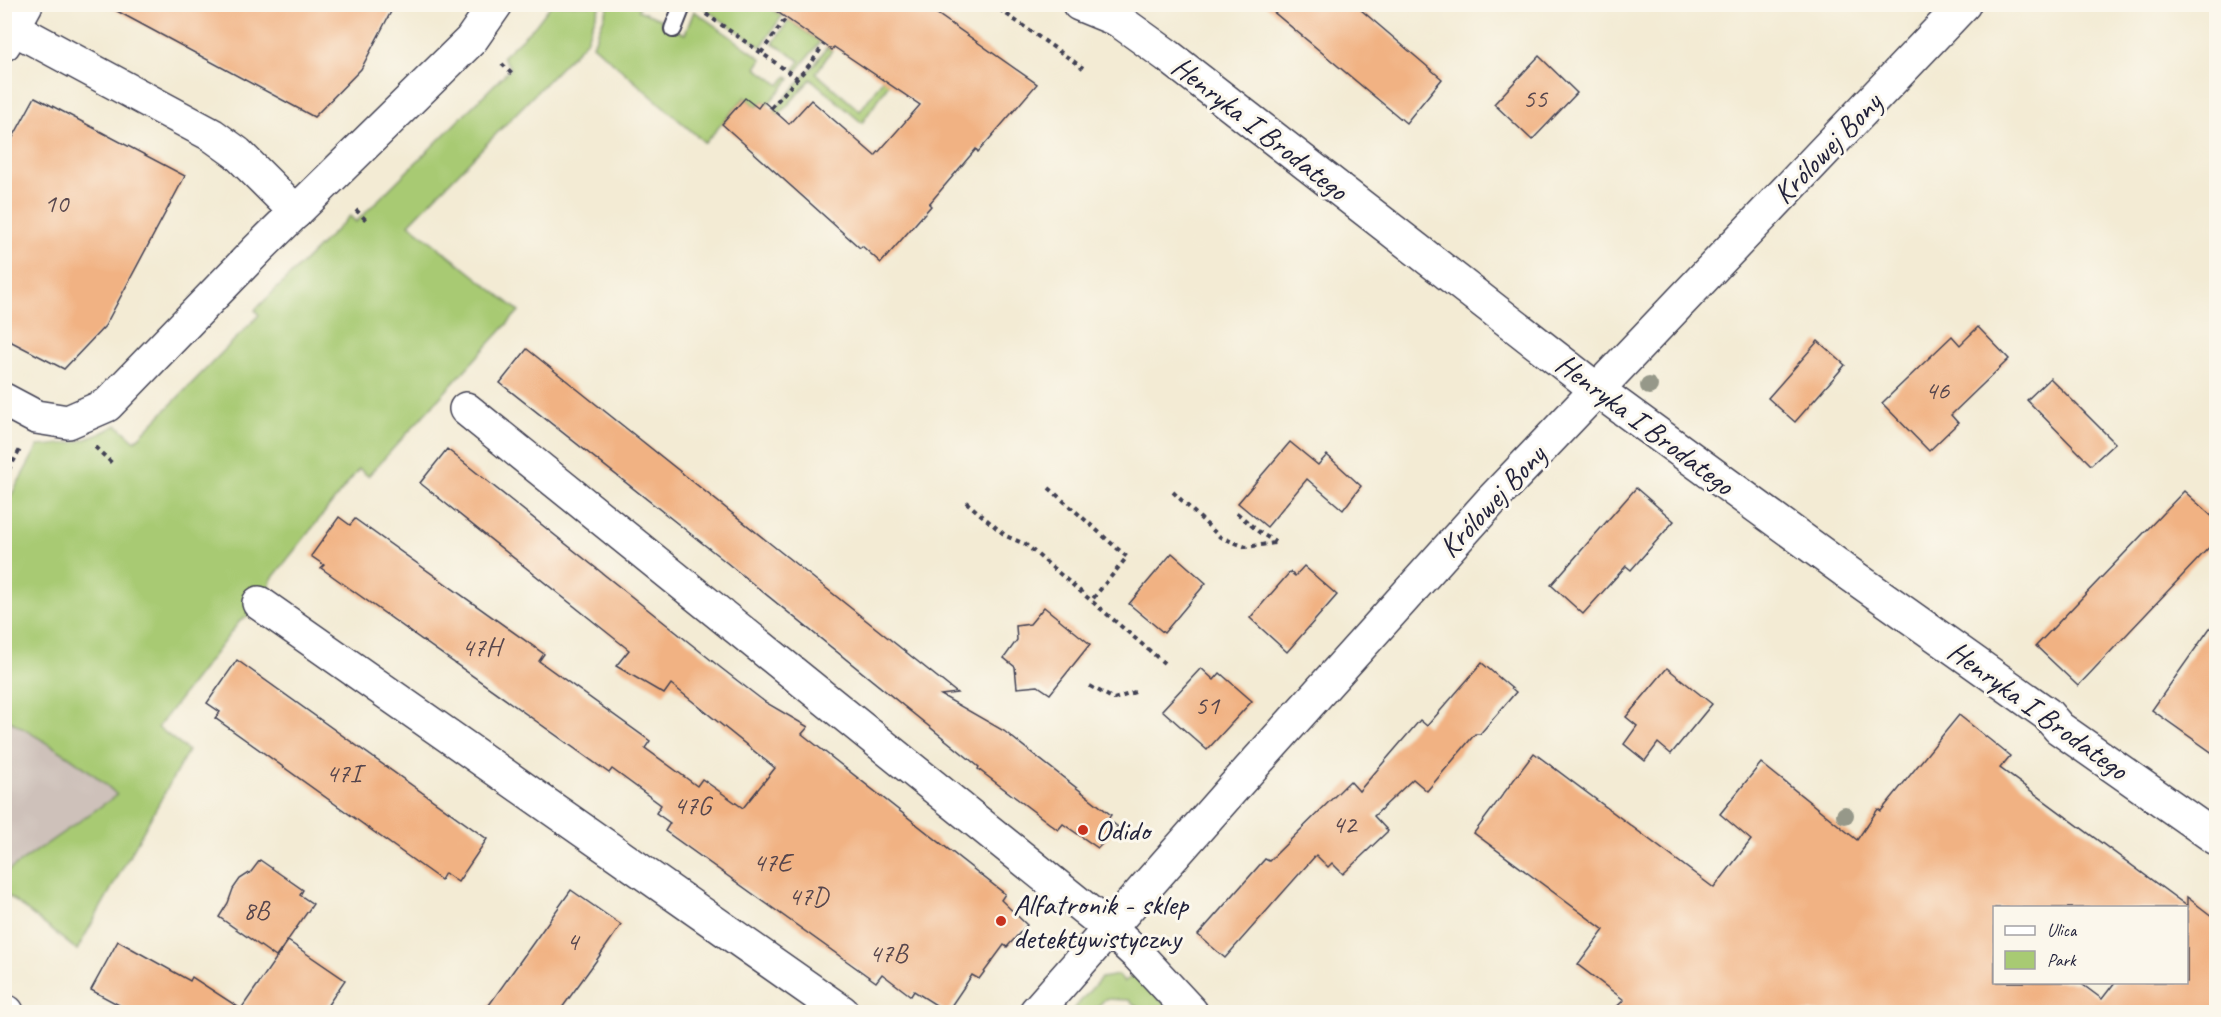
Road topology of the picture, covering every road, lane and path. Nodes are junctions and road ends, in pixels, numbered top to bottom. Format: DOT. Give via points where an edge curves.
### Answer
graph roads {
  1 [pos="496,4"];
  2 [pos="683,4"];
  3 [pos="992,4"];
  4 [pos="1079,4"];
  5 [pos="1964,4"];
  6 [pos="701,10"];
  7 [pos="786,18"];
  8 [pos="14,26"];
  9 [pos="674,29"];
  10 [pos="824,44"];
  11 [pos="761,53"];
  12 [pos="502,64"];
  13 [pos="1083,68"];
  14 [pos="512,74"];
  15 [pos="797,78"];
  16 [pos="771,108"];
  17 [pos="356,210"];
  18 [pos="296,212"];
  19 [pos="367,221"];
  20 [pos="1596,389"];
  21 [pos="4,400"];
  22 [pos="466,409"];
  23 [pos="92,445"];
  24 [pos="114,465"];
  25 [pos="1049,488"];
  26 [pos="1173,492"];
  27 [pos="966,502"];
  28 [pos="1237,513"];
  29 [pos="1091,601"];
  30 [pos="259,603"];
  31 [pos="1164,663"];
  32 [pos="1089,686"];
  33 [pos="1135,692"];
  34 [pos="2217,838"];
  35 [pos="1110,929"];
  36 [pos="842,1012"];
  37 [pos="1036,1012"];
  38 [pos="1191,1012"];
  1 -- 18 [label="street" via="471,40"];
  2 -- 9 [label="lane"];
  3 -- 13 [label="path"];
  4 -- 20 [label="street, Henryka I Brodatego" via="1118,20 1168,56"];
  5 -- 20 [label="street, Królowej Bony"];
  6 -- 11 [label="path"];
  7 -- 11 [label="path"];
  8 -- 18 [label="street" via="212,135 237,153"];
  10 -- 15 [label="path"];
  11 -- 15 [label="path"];
  12 -- 14 [label="path"];
  15 -- 16 [label="path"];
  17 -- 19 [label="path"];
  18 -- 21 [label="street" via="107,405 68,422 36,417"];
  20 -- 34 [label="street, Henryka I Brodatego" via="2047,714 2059,728"];
  20 -- 35 [label="street, Królowej Bony" via="1420,579"];
  22 -- 35 [label="street"];
  23 -- 24 [label="path"];
  25 -- 29 [label="path" via="1127,557"];
  26 -- 28 [label="path" via="1220,537 1246,547 1275,543"];
  27 -- 29 [label="path" via="1006,536 1025,544"];
  29 -- 31 [label="path"];
  30 -- 36 [label="street"];
  32 -- 33 [label="path" via="1114,699"];
  35 -- 37 [label="street, Królowej Bony"];
  35 -- 38 [label="street"];
}
